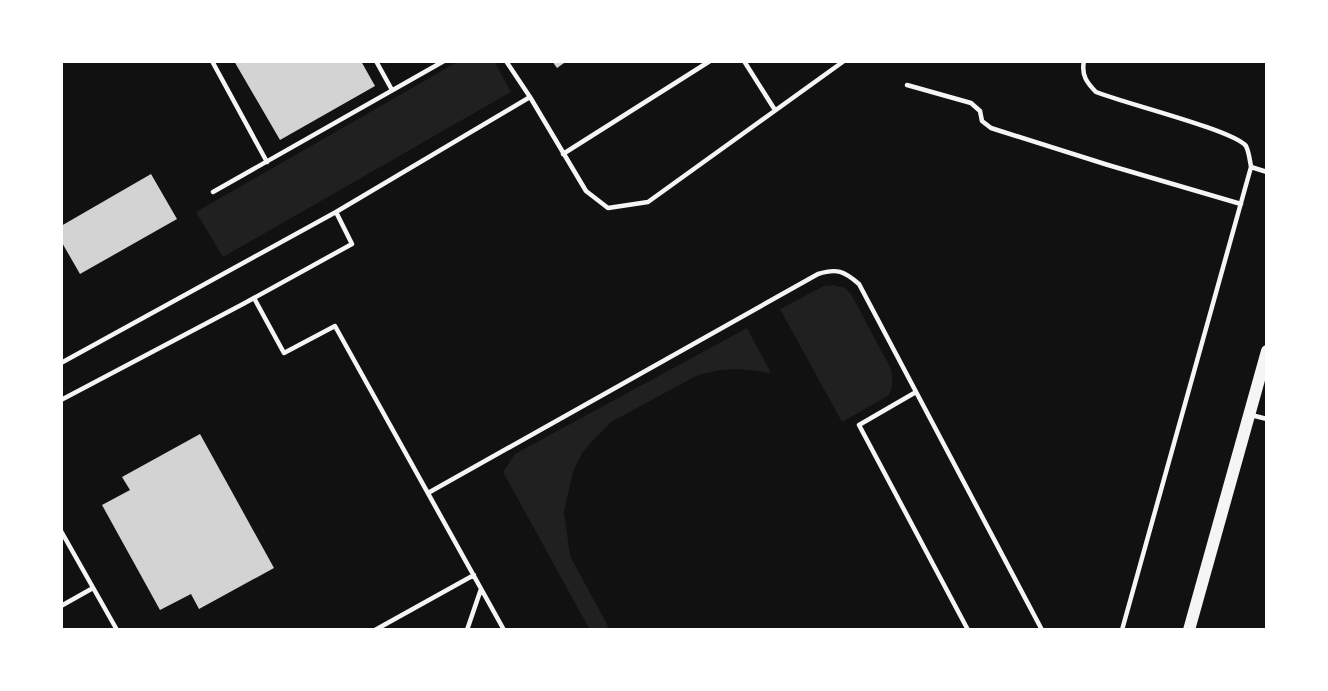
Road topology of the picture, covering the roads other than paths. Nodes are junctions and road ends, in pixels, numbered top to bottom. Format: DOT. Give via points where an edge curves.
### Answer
graph roads {
  1 [pos="212,61"];
  2 [pos="376,61"];
  3 [pos="444,61"];
  4 [pos="506,61"];
  5 [pos="710,61"];
  6 [pos="744,61"];
  7 [pos="844,61"];
  8 [pos="1084,61"];
  9 [pos="907,85"];
  10 [pos="392,90"];
  11 [pos="530,97"];
  12 [pos="775,110"];
  13 [pos="563,153"];
  14 [pos="267,162"];
  15 [pos="1251,167"];
  16 [pos="1267,172"];
  17 [pos="213,192"];
  18 [pos="1241,204"];
  19 [pos="336,212"];
  20 [pos="254,298"];
  21 [pos="1267,351"];
  22 [pos="61,363"];
  23 [pos="916,391"];
  24 [pos="61,400"];
  25 [pos="1249,414"];
  26 [pos="1267,419"];
  27 [pos="428,493"];
  28 [pos="61,531"];
  29 [pos="474,575"];
  30 [pos="93,588"];
  31 [pos="481,589"];
  32 [pos="61,606"];
  33 [pos="117,630"];
  34 [pos="374,630"];
  35 [pos="467,630"];
  36 [pos="504,630"];
  37 [pos="968,630"];
  38 [pos="1042,630"];
  39 [pos="1122,630"];
  40 [pos="1189,630"];
  1 -- 14 [label="lane"];
  2 -- 10 [label="lane"];
  3 -- 10 [label="lane"];
  4 -- 11 [label="lane"];
  5 -- 13 [label="lane"];
  6 -- 12 [label="lane"];
  7 -- 12 [label="lane"];
  8 -- 15 [label="lane" via="1084,78 1096,92 1237,139 1247,148"];
  9 -- 18 [label="lane" via="971,103 991,128"];
  10 -- 14 [label="lane"];
  11 -- 13 [label="lane"];
  11 -- 19 [label="lane"];
  12 -- 13 [label="lane" via="648,202 608,208 586,191"];
  14 -- 17 [label="lane"];
  15 -- 16 [label="lane"];
  15 -- 18 [label="lane"];
  18 -- 39 [label="lane"];
  19 -- 20 [label="lane" via="352,244"];
  19 -- 22 [label="lane"];
  20 -- 24 [label="lane"];
  20 -- 27 [label="lane" via="284,353 335,326"];
  21 -- 25 [label="main road"];
  23 -- 27 [label="lane" via="859,284 848,274 832,270"];
  23 -- 37 [label="lane" via="859,425"];
  23 -- 38 [label="lane"];
  25 -- 26 [label="lane"];
  25 -- 40 [label="main road"];
  27 -- 29 [label="lane"];
  28 -- 30 [label="lane"];
  29 -- 31 [label="lane"];
  29 -- 34 [label="lane"];
  30 -- 32 [label="lane"];
  30 -- 33 [label="lane"];
  31 -- 35 [label="lane"];
  31 -- 36 [label="lane"];
}
